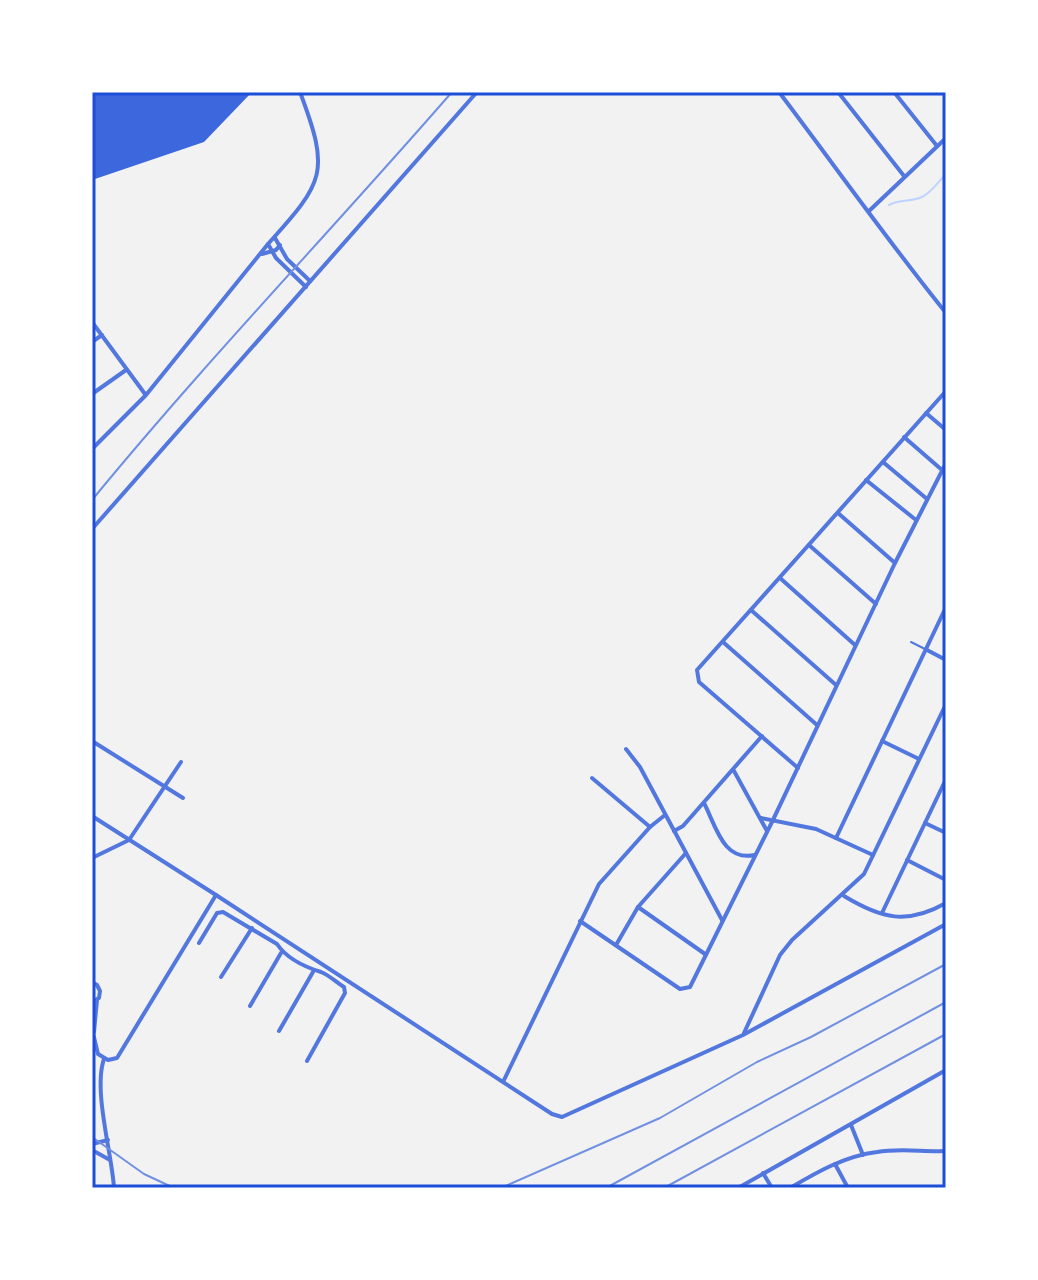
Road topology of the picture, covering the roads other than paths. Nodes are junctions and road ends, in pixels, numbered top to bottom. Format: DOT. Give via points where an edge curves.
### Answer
graph roads {
  1 [pos="300,92"];
  2 [pos="477,92"];
  3 [pos="779,92"];
  4 [pos="838,92"];
  5 [pos="894,92"];
  6 [pos="946,138"];
  7 [pos="937,146"];
  8 [pos="904,176"];
  9 [pos="869,211"];
  10 [pos="287,224"];
  11 [pos="274,238"];
  12 [pos="268,244"];
  13 [pos="280,245"];
  14 [pos="272,252"];
  15 [pos="259,255"];
  16 [pos="308,284"];
  17 [pos="946,313"];
  18 [pos="92,322"];
  19 [pos="102,335"];
  20 [pos="92,342"];
  21 [pos="127,370"];
  22 [pos="946,391"];
  23 [pos="92,394"];
  24 [pos="146,395"];
  25 [pos="926,413"];
  26 [pos="946,430"];
  27 [pos="904,437"];
  28 [pos="92,449"];
  29 [pos="883,462"];
  30 [pos="946,463"];
  31 [pos="943,470"];
  32 [pos="866,480"];
  33 [pos="927,499"];
  34 [pos="838,513"];
  35 [pos="916,520"];
  36 [pos="92,529"];
  37 [pos="809,545"];
  38 [pos="895,563"];
  39 [pos="780,578"];
  40 [pos="876,604"];
  41 [pos="946,607"];
  42 [pos="751,610"];
  43 [pos="723,642"];
  44 [pos="911,642"];
  45 [pos="855,645"];
  46 [pos="926,649"];
  47 [pos="946,660"];
  48 [pos="837,685"];
  49 [pos="946,704"];
  50 [pos="817,725"];
  51 [pos="762,736"];
  52 [pos="92,741"];
  53 [pos="882,741"];
  54 [pos="626,749"];
  55 [pos="919,759"];
  56 [pos="181,762"];
  57 [pos="798,768"];
  58 [pos="734,771"];
  59 [pos="592,778"];
  60 [pos="945,783"];
  61 [pos="165,786"];
  62 [pos="183,798"];
  63 [pos="704,803"];
  64 [pos="665,815"];
  65 [pos="92,816"];
  66 [pos="761,818"];
  67 [pos="772,822"];
  68 [pos="925,823"];
  69 [pos="650,827"];
  70 [pos="674,831"];
  71 [pos="767,831"];
  72 [pos="946,833"];
  73 [pos="836,838"];
  74 [pos="129,840"];
  75 [pos="686,853"];
  76 [pos="755,855"];
  77 [pos="873,855"];
  78 [pos="746,857"];
  79 [pos="92,858"];
  80 [pos="907,860"];
  81 [pos="752,862"];
  82 [pos="946,880"];
  83 [pos="216,895"];
  84 [pos="844,896"];
  85 [pos="946,903"];
  86 [pos="638,907"];
  87 [pos="882,913"];
  88 [pos="722,920"];
  89 [pos="580,921"];
  90 [pos="946,924"];
  91 [pos="252,928"];
  92 [pos="199,943"];
  93 [pos="616,945"];
  94 [pos="297,947"];
  95 [pos="282,952"];
  96 [pos="706,954"];
  97 [pos="290,957"];
  98 [pos="313,972"];
  99 [pos="221,977"];
  100 [pos="92,982"];
  101 [pos="95,1001"];
  102 [pos="250,1006"];
  103 [pos="279,1031"];
  104 [pos="93,1032"];
  105 [pos="743,1035"];
  106 [pos="104,1059"];
  107 [pos="307,1061"];
  108 [pos="946,1070"];
  109 [pos="504,1081"];
  110 [pos="851,1125"];
  111 [pos="108,1140"];
  112 [pos="92,1147"];
  113 [pos="946,1151"];
  114 [pos="863,1155"];
  115 [pos="110,1160"];
  116 [pos="835,1164"];
  117 [pos="763,1173"];
  118 [pos="114,1188"];
  119 [pos="738,1188"];
  120 [pos="772,1188"];
  121 [pos="790,1188"];
  122 [pos="848,1188"];
  1 -- 10 [label="street" via="320,162 314,187"];
  2 -- 16 [label="street"];
  3 -- 9 [label="street"];
  4 -- 8 [label="street"];
  5 -- 7 [label="street"];
  6 -- 7 [label="street"];
  7 -- 8 [label="street"];
  8 -- 9 [label="street"];
  9 -- 17 [label="street"];
  10 -- 11 [label="street"];
  10 -- 13 [label="street"];
  11 -- 12 [label="street"];
  11 -- 13 [label="street"];
  12 -- 14 [label="street"];
  12 -- 15 [label="street"];
  13 -- 14 [label="street"];
  13 -- 16 [label="street"];
  14 -- 15 [label="street"];
  14 -- 16 [label="street"];
  15 -- 24 [label="street"];
  16 -- 36 [label="street"];
  18 -- 19 [label="street"];
  19 -- 20 [label="street"];
  19 -- 21 [label="street"];
  21 -- 23 [label="street"];
  21 -- 24 [label="street"];
  22 -- 25 [label="street"];
  24 -- 28 [label="street"];
  25 -- 26 [label="street"];
  25 -- 27 [label="street"];
  27 -- 29 [label="street"];
  27 -- 31 [label="street"];
  29 -- 32 [label="street"];
  29 -- 33 [label="street"];
  30 -- 31 [label="street"];
  31 -- 33 [label="street"];
  32 -- 34 [label="street"];
  32 -- 35 [label="street"];
  33 -- 35 [label="street"];
  34 -- 37 [label="street"];
  34 -- 38 [label="street"];
  35 -- 38 [label="street"];
  37 -- 39 [label="street"];
  37 -- 40 [label="street"];
  38 -- 40 [label="street"];
  39 -- 42 [label="street"];
  39 -- 45 [label="street"];
  40 -- 45 [label="street"];
  41 -- 46 [label="street"];
  42 -- 43 [label="street"];
  42 -- 48 [label="street"];
  43 -- 50 [label="street"];
  43 -- 51 [label="street" via="697,670 699,682"];
  44 -- 46 [label="lane"];
  45 -- 48 [label="street"];
  46 -- 47 [label="street"];
  46 -- 53 [label="street"];
  48 -- 50 [label="street"];
  49 -- 55 [label="street"];
  50 -- 57 [label="street"];
  51 -- 57 [label="street"];
  51 -- 58 [label="street"];
  52 -- 61 [label="street"];
  53 -- 55 [label="street"];
  53 -- 73 [label="street"];
  54 -- 64 [label="street"];
  55 -- 77 [label="street"];
  56 -- 61 [label="street"];
  57 -- 67 [label="street"];
  58 -- 63 [label="street"];
  58 -- 66 [label="street"];
  59 -- 69 [label="street"];
  60 -- 68 [label="street"];
  61 -- 62 [label="street"];
  61 -- 74 [label="street"];
  63 -- 70 [label="street"];
  63 -- 78 [label="street" via="729,851"];
  64 -- 69 [label="street"];
  64 -- 70 [label="street"];
  65 -- 74 [label="street"];
  66 -- 67 [label="street"];
  66 -- 71 [label="street"];
  67 -- 71 [label="street"];
  67 -- 73 [label="street"];
  68 -- 72 [label="street"];
  68 -- 80 [label="street"];
  69 -- 89 [label="street" via="599,884"];
  70 -- 75 [label="street"];
  71 -- 76 [label="street"];
  73 -- 77 [label="street"];
  74 -- 79 [label="street"];
  74 -- 83 [label="street"];
  75 -- 86 [label="street"];
  75 -- 88 [label="street"];
  76 -- 78 [label="street"];
  76 -- 81 [label="street"];
  77 -- 84 [label="street"];
  78 -- 81 [label="street"];
  80 -- 82 [label="street"];
  80 -- 87 [label="street"];
  81 -- 88 [label="street"];
  83 -- 94 [label="street"];
  83 -- 106 [label="street" via="123,1052"];
  84 -- 87 [label="street"];
  84 -- 105 [label="street" via="780,955"];
  85 -- 87 [label="street" via="920,916"];
  86 -- 93 [label="street"];
  86 -- 96 [label="street"];
  88 -- 96 [label="street"];
  89 -- 93 [label="street"];
  89 -- 109 [label="street"];
  90 -- 105 [label="street"];
  91 -- 92 [label="street" via="220,911"];
  91 -- 95 [label="street"];
  91 -- 99 [label="street"];
  93 -- 96 [label="street" via="680,989 690,987"];
  94 -- 97 [label="street"];
  94 -- 109 [label="street"];
  95 -- 97 [label="street"];
  95 -- 102 [label="street"];
  97 -- 98 [label="street"];
  98 -- 103 [label="street"];
  98 -- 107 [label="street" via="322,972 345,990"];
  100 -- 101 [label="street" via="99,988"];
  101 -- 104 [label="street"];
  104 -- 106 [label="street"];
  105 -- 109 [label="street" via="567,1116 552,1114"];
  106 -- 111 [label="street" via="100,1073"];
  108 -- 110 [label="street"];
  110 -- 114 [label="street"];
  110 -- 117 [label="street"];
  111 -- 112 [label="street"];
  111 -- 115 [label="street"];
  112 -- 115 [label="street"];
  113 -- 114 [label="street"];
  114 -- 116 [label="street"];
  115 -- 118 [label="street"];
  116 -- 121 [label="street"];
  116 -- 122 [label="street"];
  117 -- 119 [label="street"];
  117 -- 120 [label="street"];
}
